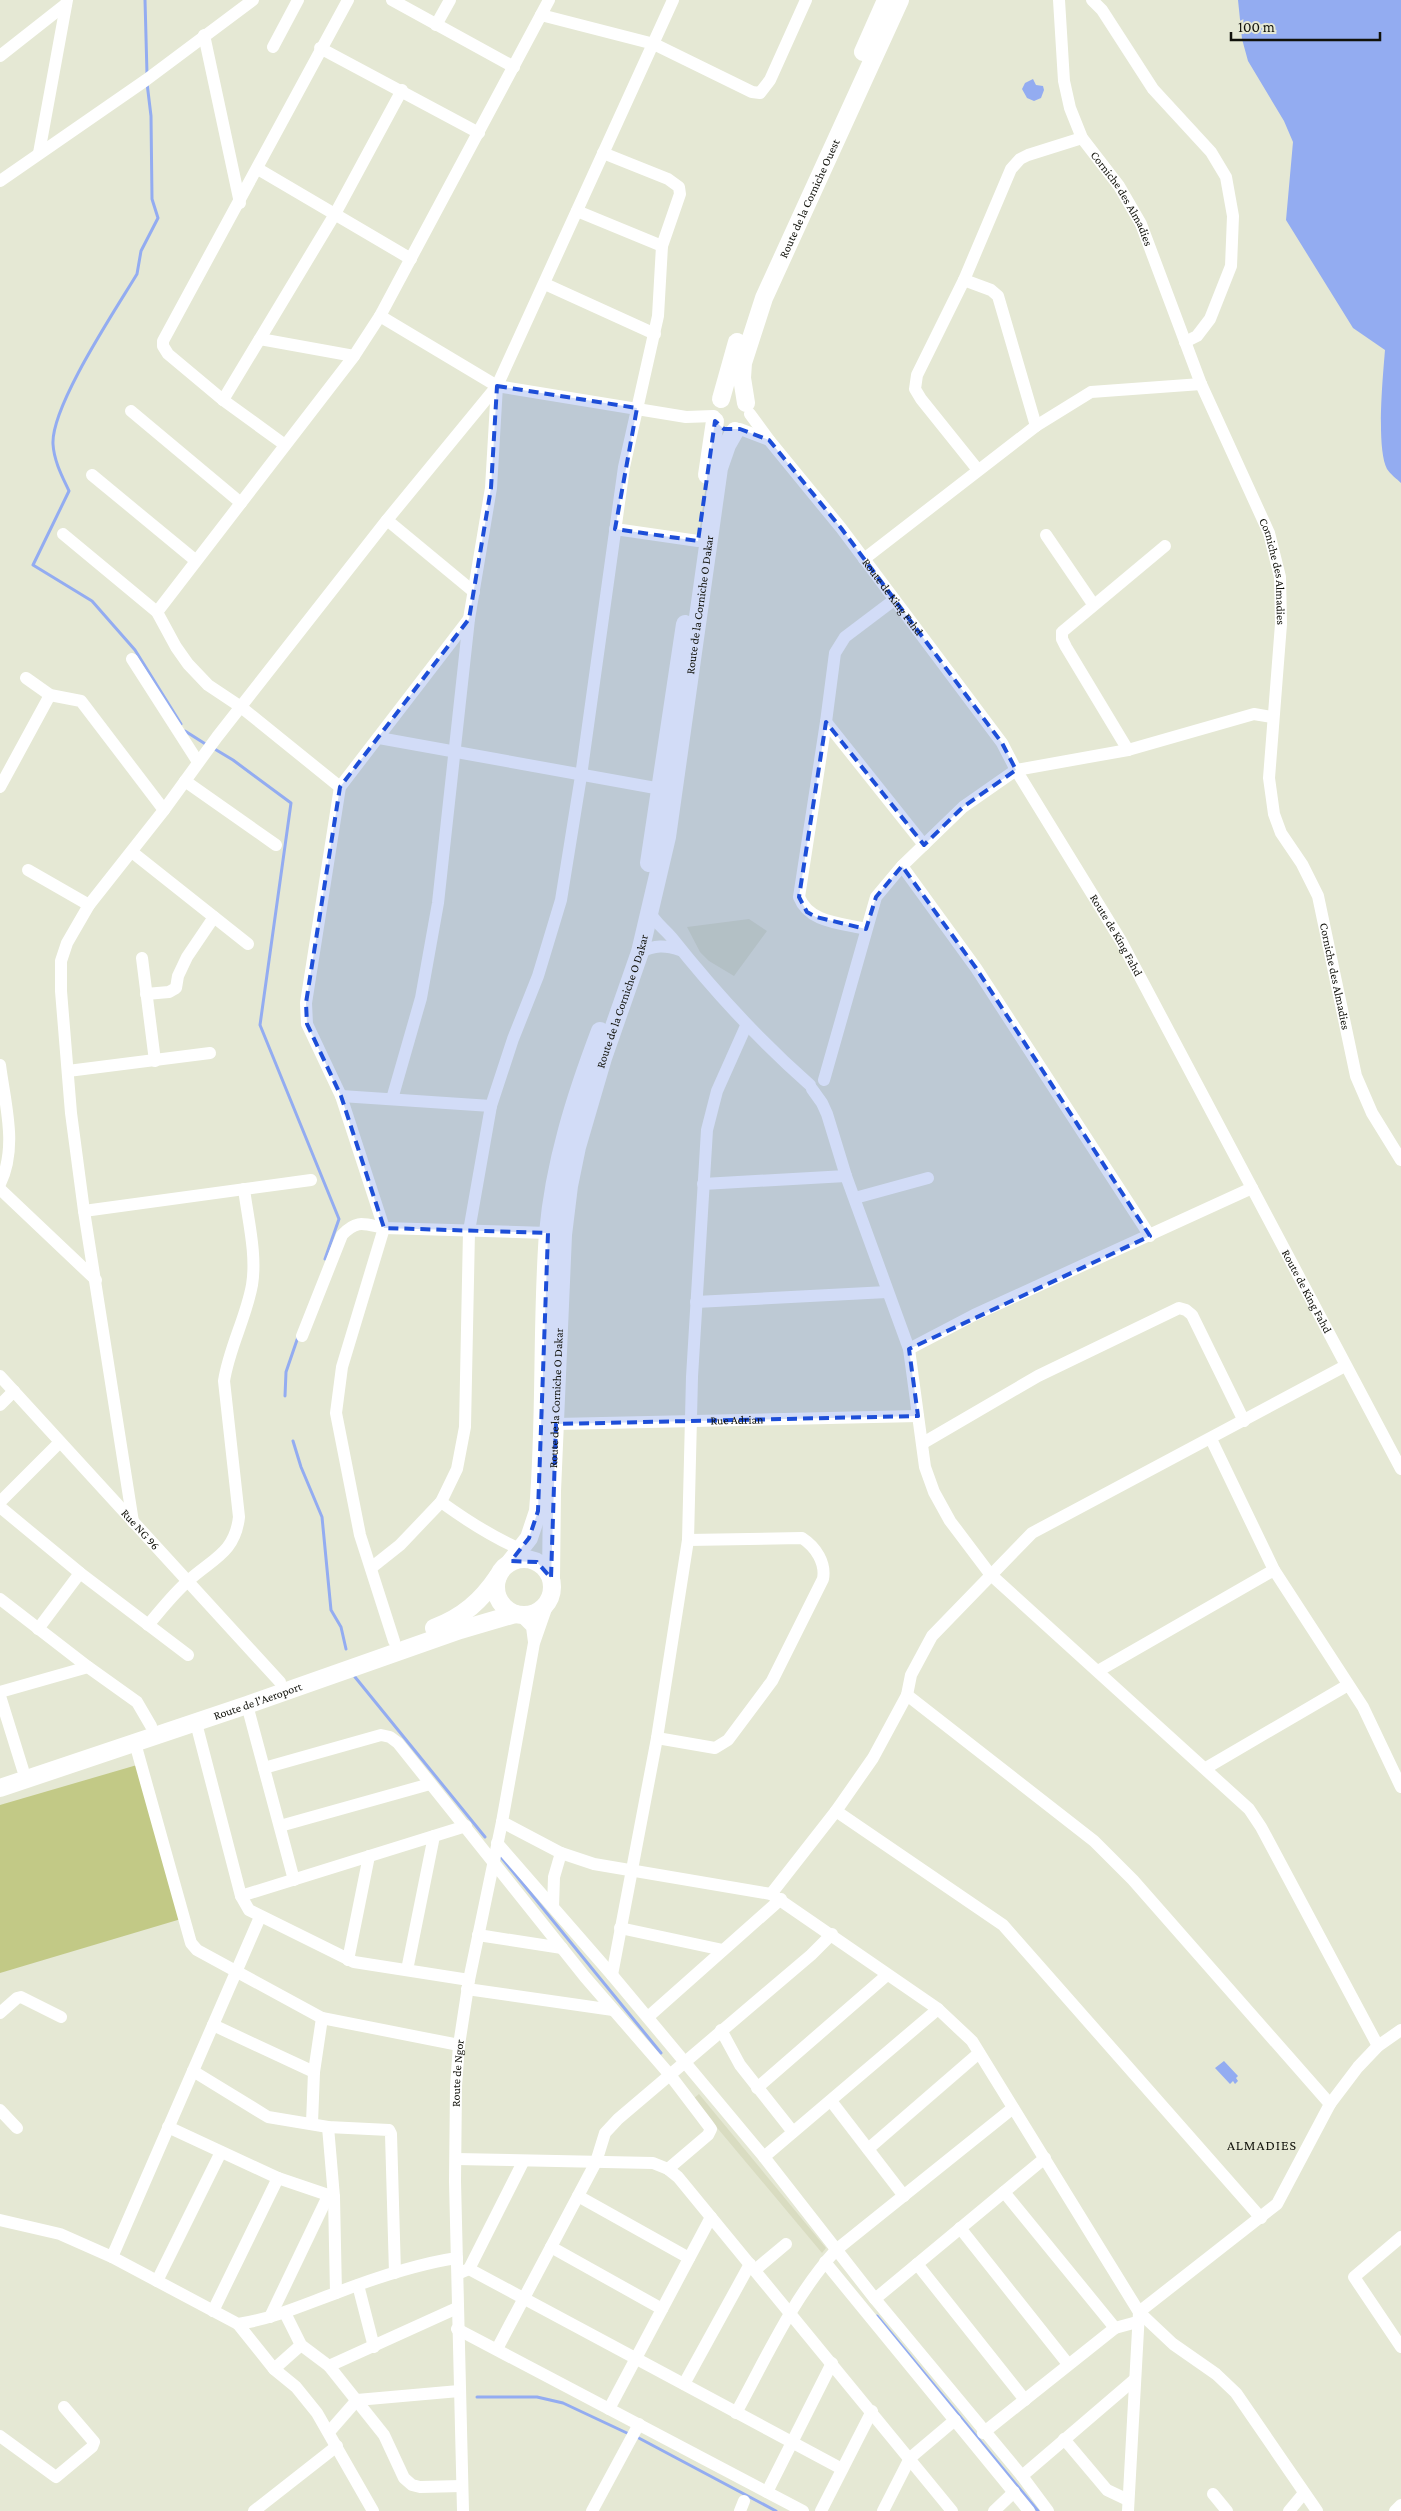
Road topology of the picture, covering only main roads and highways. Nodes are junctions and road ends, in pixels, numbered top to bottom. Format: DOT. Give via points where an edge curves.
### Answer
graph roads {
  1 [pos="886,0"];
  2 [pos="900,0"];
  3 [pos="721,399"];
  4 [pos="748,408"];
  5 [pos="715,418"];
  6 [pos="738,430"];
  7 [pos="516,1555"];
  8 [pos="498,1576"];
  9 [pos="551,1578"];
  10 [pos="517,1614"];
  11 [pos="0,1778"];
  12 [pos="0,1788"];
  1 -- 3 [label="highway, Route de la Corniche Ouest" via="754,294"];
  2 -- 4 [label="highway, Route de la Corniche Ouest" via="764,298 743,363 742,378"];
  3 -- 4 [label="highway" via="736,396"];
  3 -- 5 [label="highway" via="715,407"];
  4 -- 6 [label="highway" via="747,423"];
  5 -- 6 [label="highway" via="724,429"];
  5 -- 7 [label="highway, Route de la Corniche O Dakar" via="652,849 633,932 569,1121 556,1178 548,1233 539,1497 534,1527"];
  6 -- 9 [label="highway, Route de la Corniche O Dakar" via="726,445 719,468 667,838 640,952 603,1058 569,1186 563,1235"];
  7 -- 8 [label="highway"];
  7 -- 9 [label="highway" via="537,1562 546,1568"];
  8 -- 10 [label="highway" via="495,1587 498,1599 505,1608"];
  8 -- 11 [label="highway, Route de l'Aeroport" via="484,1596 465,1613 442,1625"];
  9 -- 10 [label="highway" via="550,1600 537,1612"];
  10 -- 12 [label="highway, Route de l'Aeroport" via="460,1630"];
}
